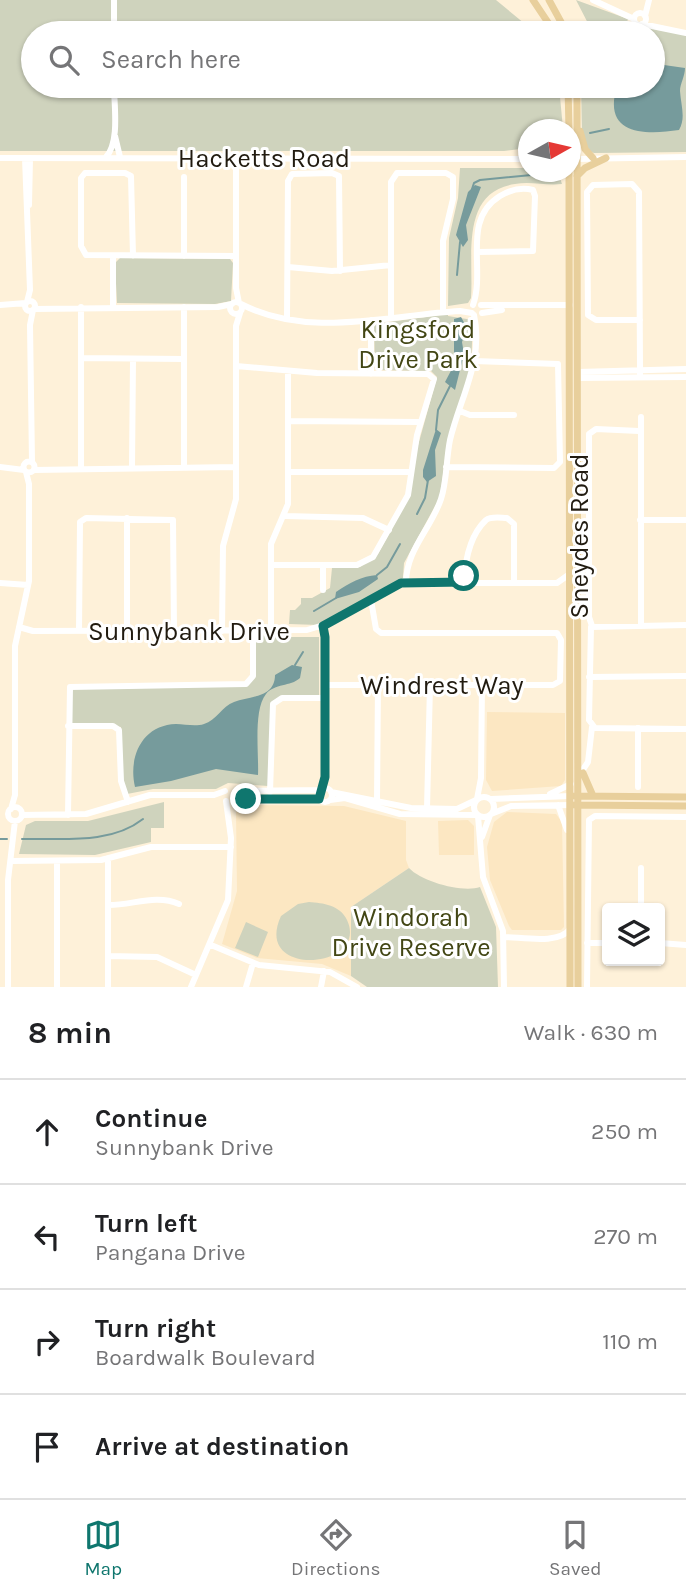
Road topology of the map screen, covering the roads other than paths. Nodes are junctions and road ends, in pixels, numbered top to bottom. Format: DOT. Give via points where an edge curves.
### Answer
graph roads {
  1 [pos="114,0"];
  2 [pos="533,0"];
  3 [pos="549,0"];
  4 [pos="593,0"];
  5 [pos="649,0"];
  6 [pos="640,18"];
  7 [pos="114,21"];
  8 [pos="547,21"];
  9 [pos="560,21"];
  10 [pos="639,21"];
  11 [pos="647,21"];
  12 [pos="665,27"];
  13 [pos="686,33"];
  14 [pos="114,98"];
  15 [pos="568,98"];
  16 [pos="577,98"];
  17 [pos="569,119"];
  18 [pos="577,119"];
  19 [pos="114,131"];
  20 [pos="581,134"];
  21 [pos="106,157"];
  22 [pos="120,157"];
  23 [pos="686,157"];
  24 [pos="0,158"];
  25 [pos="27,158"];
  26 [pos="236,158"];
  27 [pos="593,158"];
  28 [pos="606,158"];
  29 [pos="518,159"];
  30 [pos="581,159"];
  31 [pos="581,170"];
  32 [pos="184,177"];
  33 [pos="566,182"];
  34 [pos="571,182"];
  35 [pos="573,182"];
  36 [pos="569,193"];
  37 [pos="477,252"];
  38 [pos="113,256"];
  39 [pos="133,256"];
  40 [pos="184,256"];
  41 [pos="236,256"];
  42 [pos="391,265"];
  43 [pos="288,267"];
  44 [pos="340,271"];
  45 [pos="0,306"];
  46 [pos="30,306"];
  47 [pos="81,307"];
  48 [pos="113,307"];
  49 [pos="184,307"];
  50 [pos="236,308"];
  51 [pos="573,308"];
  52 [pos="477,309"];
  53 [pos="443,312"];
  54 [pos="391,317"];
  55 [pos="287,318"];
  56 [pos="370,320"];
  57 [pos="640,320"];
  58 [pos="81,359"];
  59 [pos="133,359"];
  60 [pos="184,359"];
  61 [pos="474,361"];
  62 [pos="236,366"];
  63 [pos="686,370"];
  64 [pos="288,371"];
  65 [pos="371,373"];
  66 [pos="640,374"];
  67 [pos="576,375"];
  68 [pos="686,377"];
  69 [pos="460,411"];
  70 [pos="514,415"];
  71 [pos="641,417"];
  72 [pos="288,421"];
  73 [pos="420,422"];
  74 [pos="639,431"];
  75 [pos="0,467"];
  76 [pos="29,467"];
  77 [pos="81,467"];
  78 [pos="132,467"];
  79 [pos="184,467"];
  80 [pos="236,467"];
  81 [pos="446,467"];
  82 [pos="288,472"];
  83 [pos="411,472"];
  84 [pos="285,516"];
  85 [pos="127,518"];
  86 [pos="640,520"];
  87 [pos="686,520"];
  88 [pos="389,530"];
  89 [pos="271,565"];
  90 [pos="323,565"];
  91 [pos="571,572"];
  92 [pos="464,582"];
  93 [pos="0,583"];
  94 [pos="406,583"];
  95 [pos="514,583"];
  96 [pos="557,583"];
  97 [pos="28,584"];
  98 [pos="323,590"];
  99 [pos="571,599"];
  100 [pos="371,600"];
  101 [pos="641,625"];
  102 [pos="686,625"];
  103 [pos="323,626"];
  104 [pos="592,626"];
  105 [pos="19,627"];
  106 [pos="79,631"];
  107 [pos="127,631"];
  108 [pos="174,631"];
  109 [pos="222,631"];
  110 [pos="253,631"];
  111 [pos="271,631"];
  112 [pos="686,676"];
  113 [pos="589,677"];
  114 [pos="378,684"];
  115 [pos="325,685"];
  116 [pos="430,685"];
  117 [pos="482,685"];
  118 [pos="579,695"];
  119 [pos="325,698"];
  120 [pos="571,718"];
  121 [pos="68,726"];
  122 [pos="592,727"];
  123 [pos="638,729"];
  124 [pos="686,729"];
  125 [pos="581,773"];
  126 [pos="325,777"];
  127 [pos="481,778"];
  128 [pos="571,783"];
  129 [pos="638,787"];
  130 [pos="321,790"];
  131 [pos="225,791"];
  132 [pos="236,791"];
  133 [pos="271,792"];
  134 [pos="330,794"];
  135 [pos="214,795"];
  136 [pos="545,796"];
  137 [pos="575,796"];
  138 [pos="593,796"];
  139 [pos="686,797"];
  140 [pos="319,799"];
  141 [pos="490,799"];
  142 [pos="476,800"];
  143 [pos="230,801"];
  144 [pos="375,801"];
  145 [pos="128,802"];
  146 [pos="558,805"];
  147 [pos="575,805"];
  148 [pos="610,806"];
  149 [pos="686,806"];
  150 [pos="429,809"];
  151 [pos="15,812"];
  152 [pos="68,815"];
  153 [pos="477,815"];
  154 [pos="490,815"];
  155 [pos="0,816"];
  156 [pos="686,817"];
  157 [pos="579,819"];
  158 [pos="481,838"];
  159 [pos="571,846"];
  160 [pos="231,847"];
  161 [pos="108,858"];
  162 [pos="11,861"];
  163 [pos="57,861"];
  164 [pos="641,868"];
  165 [pos="641,903"];
  166 [pos="179,904"];
  167 [pos="109,905"];
  168 [pos="4,906"];
  169 [pos="574,930"];
  170 [pos="504,937"];
  171 [pos="555,937"];
  172 [pos="570,941"];
  173 [pos="587,943"];
  174 [pos="602,943"];
  175 [pos="665,943"];
  176 [pos="683,943"];
  177 [pos="211,945"];
  178 [pos="108,956"];
  179 [pos="4,958"];
  180 [pos="253,963"];
  181 [pos="324,971"];
  182 [pos="196,975"];
  183 [pos="8,987"];
  184 [pos="57,987"];
  185 [pos="108,987"];
  186 [pos="191,987"];
  187 [pos="246,987"];
  188 [pos="321,987"];
  189 [pos="357,987"];
  190 [pos="504,987"];
  191 [pos="570,987"];
  192 [pos="578,987"];
  193 [pos="587,987"];
  1 -- 7 [label="street"];
  2 -- 8 [label="main road"];
  3 -- 9 [label="main road"];
  4 -- 6 [label="street"];
  5 -- 6 [label="street"];
  6 -- 10 [label="street"];
  6 -- 11 [label="street"];
  12 -- 13 [label="street"];
  14 -- 19 [label="street"];
  15 -- 17 [label="main road"];
  16 -- 18 [label="main road, Sneydes Road"];
  19 -- 21 [label="street"];
  19 -- 22 [label="street"];
  20 -- 27 [label="main road"];
  21 -- 22 [label="street, Hacketts Road"];
  21 -- 25 [label="street, Hacketts Road"];
  22 -- 26 [label="street, Hacketts Road"];
  23 -- 28 [label="street"];
  24 -- 25 [label="street, Hacketts Road"];
  25 -- 46 [label="street"];
  26 -- 29 [label="street, Hacketts Road"];
  26 -- 41 [label="street"];
  27 -- 28 [label="street"];
  27 -- 30 [label="street"];
  28 -- 31 [label="main road"];
  32 -- 40 [label="street"];
  33 -- 36 [label="main road"];
  34 -- 36 [label="main road, Sneydes Road"];
  35 -- 51 [label="main road, Sneydes Road"];
  36 -- 51 [label="main road, Sneydes Road"];
  37 -- 37 [label="street" via="533,251 534,193 530,189 517,190 492,203 479,225"];
  37 -- 52 [label="street"];
  38 -- 39 [label="street"];
  38 -- 39 [label="street" via="84,254 81,246 82,176 89,173 125,173 133,180"];
  38 -- 48 [label="street"];
  39 -- 40 [label="street"];
  40 -- 41 [label="street"];
  41 -- 50 [label="street"];
  42 -- 44 [label="street"];
  42 -- 53 [label="street" via="393,176 451,174 453,199 443,241"];
  42 -- 54 [label="street"];
  43 -- 44 [label="street"];
  43 -- 44 [label="street" via="290,176 332,173 340,180"];
  43 -- 55 [label="street"];
  45 -- 46 [label="street"];
  46 -- 47 [label="street"];
  46 -- 76 [label="street"];
  47 -- 48 [label="street"];
  47 -- 58 [label="street"];
  48 -- 49 [label="street"];
  49 -- 50 [label="street"];
  49 -- 60 [label="street"];
  50 -- 55 [label="street"];
  50 -- 62 [label="street"];
  51 -- 52 [label="street"];
  51 -- 67 [label="main road, Sneydes Road"];
  52 -- 53 [label="street"];
  52 -- 61 [label="street"];
  53 -- 54 [label="street"];
  54 -- 56 [label="street"];
  55 -- 56 [label="street" via="318,323"];
  56 -- 65 [label="street"];
  57 -- 57 [label="street" via="593,320 587,311 587,191 595,185 635,185 639,192"];
  57 -- 66 [label="street"];
  58 -- 59 [label="street"];
  58 -- 77 [label="street"];
  59 -- 60 [label="street"];
  59 -- 78 [label="street"];
  60 -- 79 [label="street"];
  61 -- 69 [label="street"];
  61 -- 81 [label="street" via="558,364 560,462 554,468"];
  62 -- 64 [label="street"];
  62 -- 80 [label="street"];
  63 -- 66 [label="street"];
  63 -- 68 [label="street"];
  64 -- 65 [label="street"];
  64 -- 72 [label="street"];
  65 -- 73 [label="street" via="428,374 434,378"];
  66 -- 67 [label="street"];
  66 -- 68 [label="street"];
  67 -- 91 [label="main road, Sneydes Road"];
  67 -- 118 [label="main road, Sneydes Road"];
  69 -- 70 [label="street"];
  69 -- 81 [label="street"];
  71 -- 74 [label="street"];
  72 -- 73 [label="street"];
  72 -- 82 [label="street"];
  73 -- 83 [label="street"];
  74 -- 86 [label="street"];
  74 -- 104 [label="street" via="596,429 589,434"];
  75 -- 76 [label="street"];
  76 -- 77 [label="street"];
  76 -- 97 [label="street"];
  77 -- 78 [label="street"];
  78 -- 79 [label="street"];
  79 -- 80 [label="street"];
  80 -- 109 [label="street" via="235,508 223,547"];
  81 -- 94 [label="street" via="441,499 407,564"];
  82 -- 83 [label="street"];
  82 -- 84 [label="street"];
  83 -- 88 [label="street" via="408,495"];
  84 -- 88 [label="street" via="366,518"];
  84 -- 89 [label="street" via="273,540"];
  85 -- 106 [label="street" via="81,519"];
  85 -- 107 [label="street"];
  85 -- 108 [label="street" via="172,519"];
  86 -- 87 [label="street"];
  86 -- 101 [label="street"];
  88 -- 90 [label="street" via="366,563"];
  89 -- 90 [label="street"];
  89 -- 111 [label="street"];
  90 -- 98 [label="street"];
  91 -- 96 [label="street"];
  91 -- 99 [label="main road, Sneydes Road"];
  92 -- 94 [label="street, Sunnybank Drive"];
  92 -- 95 [label="street, Sunnybank Drive"];
  92 -- 95 [label="street" via="466,556 485,522 509,518 513,523"];
  93 -- 97 [label="street"];
  94 -- 100 [label="street, Sunnybank Drive"];
  95 -- 96 [label="street, Sunnybank Drive"];
  96 -- 99 [label="street"];
  97 -- 105 [label="street"];
  99 -- 120 [label="main road, Sneydes Road"];
  100 -- 103 [label="street, Sunnybank Drive"];
  100 -- 117 [label="street, Windrest Way" via="376,629 381,633 558,634 558,683"];
  101 -- 102 [label="street"];
  101 -- 104 [label="street"];
  103 -- 111 [label="street, Sunnybank Drive"];
  103 -- 115 [label="street"];
  104 -- 113 [label="street"];
  105 -- 106 [label="street, Sunnybank Drive"];
  105 -- 151 [label="street"];
  106 -- 107 [label="street, Sunnybank Drive"];
  107 -- 108 [label="street, Sunnybank Drive"];
  108 -- 109 [label="street, Sunnybank Drive"];
  109 -- 110 [label="street, Sunnybank Drive"];
  110 -- 111 [label="street, Sunnybank Drive"];
  110 -- 121 [label="street" via="253,676 248,683 73,685 68,690"];
  112 -- 113 [label="street"];
  113 -- 122 [label="street"];
  114 -- 115 [label="street, Windrest Way"];
  114 -- 116 [label="street, Windrest Way"];
  114 -- 144 [label="street"];
  115 -- 119 [label="street"];
  116 -- 117 [label="street, Windrest Way"];
  116 -- 150 [label="street"];
  117 -- 127 [label="street"];
  118 -- 120 [label="main road"];
  118 -- 125 [label="main road, Sneydes Road"];
  119 -- 126 [label="street"];
  119 -- 133 [label="street" via="274,702"];
  120 -- 128 [label="main road, Sneydes Road"];
  121 -- 145 [label="street" via="113,726 119,730 121,780"];
  121 -- 152 [label="street"];
  122 -- 123 [label="street"];
  122 -- 125 [label="street" via="588,762"];
  123 -- 124 [label="street"];
  123 -- 129 [label="street"];
  125 -- 137 [label="main road, Sneydes Road"];
  125 -- 138 [label="main road"];
  126 -- 130 [label="street"];
  126 -- 134 [label="street"];
  127 -- 141 [label="street"];
  127 -- 142 [label="street"];
  128 -- 136 [label="street"];
  128 -- 137 [label="main road, Sneydes Road"];
  130 -- 133 [label="street"];
  130 -- 134 [label="street"];
  130 -- 140 [label="street"];
  131 -- 132 [label="street"];
  131 -- 135 [label="street"];
  131 -- 143 [label="street"];
  132 -- 133 [label="street"];
  132 -- 143 [label="street"];
  134 -- 140 [label="street" via="324,802"];
  134 -- 144 [label="street"];
  134 -- 153 [label="street" via="400,814"];
  135 -- 143 [label="street"];
  135 -- 145 [label="street" via="160,794"];
  136 -- 137 [label="street"];
  136 -- 141 [label="street"];
  137 -- 138 [label="main road"];
  137 -- 147 [label="main road, Sneydes Road"];
  138 -- 139 [label="main road"];
  140 -- 143 [label="street"];
  141 -- 142 [label="street"];
  141 -- 154 [label="street" via="494,805"];
  142 -- 150 [label="street" via="461,809"];
  142 -- 153 [label="street"];
  143 -- 160 [label="street"];
  144 -- 150 [label="street"];
  145 -- 152 [label="street" via="99,812"];
  146 -- 147 [label="street"];
  146 -- 154 [label="street" via="511,806"];
  146 -- 159 [label="street"];
  147 -- 148 [label="main road"];
  147 -- 157 [label="main road, Sneydes Road"];
  147 -- 159 [label="main road, Sneydes Road"];
  148 -- 149 [label="main road"];
  148 -- 157 [label="main road"];
  151 -- 152 [label="street"];
  151 -- 155 [label="street"];
  151 -- 162 [label="street"];
  153 -- 154 [label="street"];
  153 -- 158 [label="street"];
  154 -- 158 [label="street"];
  156 -- 173 [label="street" via="590,819"];
  157 -- 169 [label="main road, Sneydes Road"];
  158 -- 170 [label="street" via="483,877"];
  159 -- 169 [label="main road, Sneydes Road"];
  160 -- 161 [label="street" via="151,847"];
  160 -- 177 [label="street" via="228,900"];
  161 -- 163 [label="street"];
  161 -- 167 [label="street"];
  162 -- 163 [label="street"];
  162 -- 168 [label="street"];
  163 -- 184 [label="street"];
  164 -- 165 [label="street"];
  166 -- 167 [label="street" via="154,899"];
  167 -- 178 [label="street"];
  168 -- 179 [label="street"];
  169 -- 171 [label="street"];
  169 -- 172 [label="main road"];
  169 -- 192 [label="main road, Sneydes Road"];
  170 -- 171 [label="street"];
  170 -- 190 [label="street"];
  171 -- 172 [label="street"];
  172 -- 191 [label="main road"];
  173 -- 174 [label="street"];
  173 -- 193 [label="street"];
  175 -- 176 [label="street"];
  177 -- 180 [label="street"];
  177 -- 182 [label="street"];
  178 -- 182 [label="street" via="157,957"];
  178 -- 185 [label="street"];
  179 -- 183 [label="street"];
  180 -- 181 [label="street"];
  180 -- 187 [label="street"];
  181 -- 188 [label="street"];
  181 -- 189 [label="street"];
  182 -- 186 [label="street"];
}
